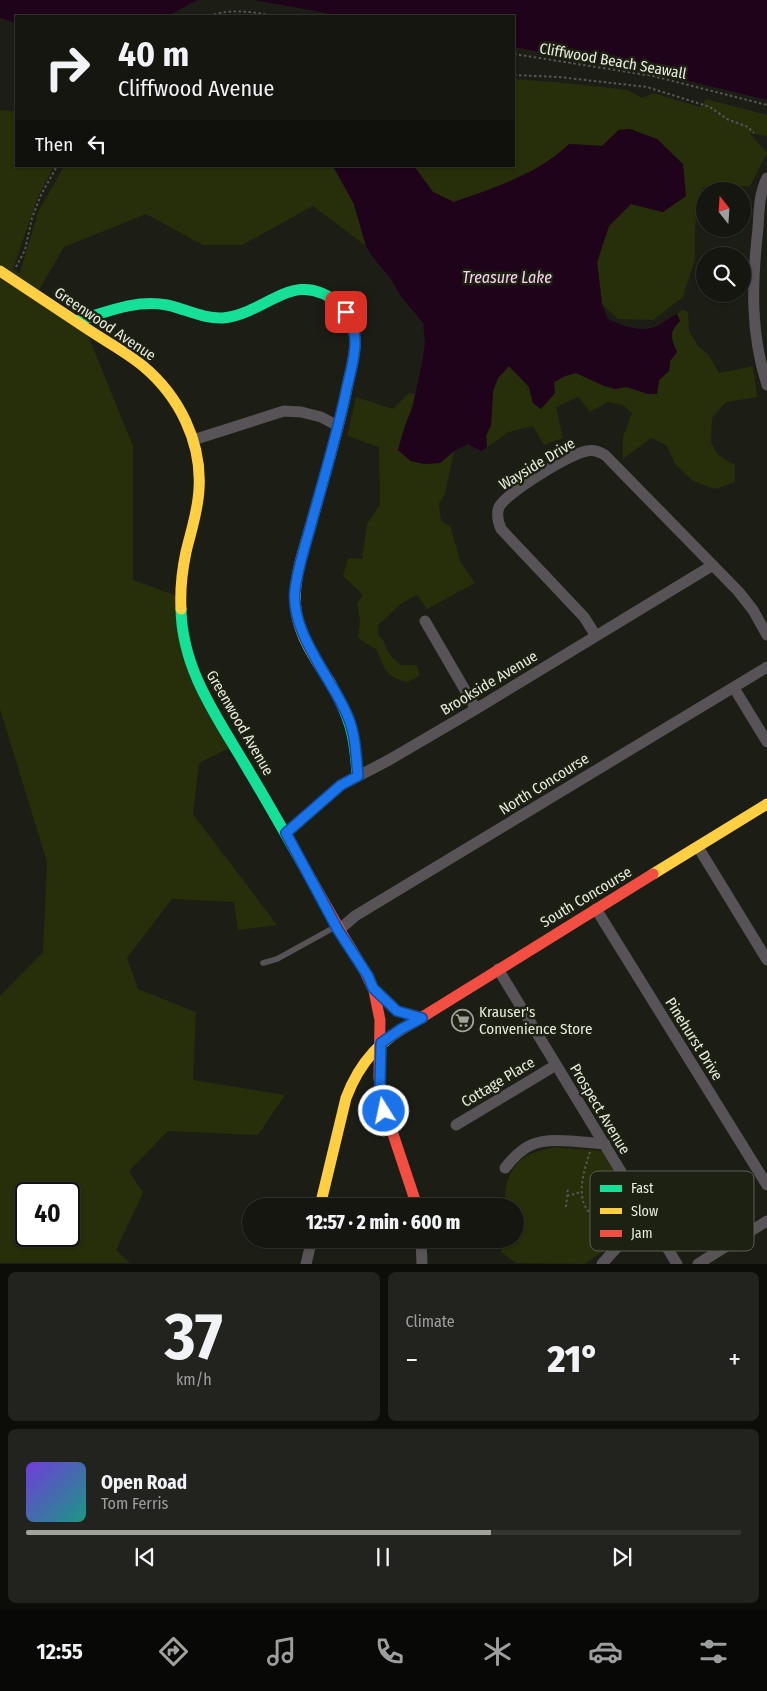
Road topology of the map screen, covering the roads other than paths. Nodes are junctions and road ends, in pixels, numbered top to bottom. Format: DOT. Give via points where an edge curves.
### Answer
graph roads {
  1 [pos="767,178"];
  2 [pos="0,271"];
  3 [pos="77,321"];
  4 [pos="767,385"];
  5 [pos="338,426"];
  6 [pos="193,440"];
  7 [pos="713,565"];
  8 [pos="425,621"];
  9 [pos="767,635"];
  10 [pos="596,636"];
  11 [pos="767,667"];
  12 [pos="734,688"];
  13 [pos="476,709"];
  14 [pos="767,742"];
  15 [pos="358,776"];
  16 [pos="767,804"];
  17 [pos="286,833"];
  18 [pos="698,847"];
  19 [pos="596,909"];
  20 [pos="338,928"];
  21 [pos="767,960"];
  22 [pos="263,963"];
  23 [pos="498,969"];
  24 [pos="373,988"];
  25 [pos="422,1018"];
  26 [pos="381,1043"];
  27 [pos="556,1065"];
  28 [pos="456,1125"];
  29 [pos="599,1144"];
  30 [pos="505,1168"];
  31 [pos="618,1171"];
  32 [pos="767,1185"];
  33 [pos="322,1198"];
  34 [pos="415,1198"];
  35 [pos="767,1221"];
  36 [pos="754,1229"];
  37 [pos="310,1248"];
  38 [pos="421,1248"];
  39 [pos="614,1251"];
  40 [pos="669,1251"];
  41 [pos="719,1251"];
  42 [pos="306,1264"];
  43 [pos="422,1264"];
  44 [pos="602,1264"];
  45 [pos="677,1264"];
  46 [pos="698,1264"];
  1 -- 4 [label="street" via="761,197 753,291 759,356"];
  2 -- 3 [label="street, Greenwood Avenue"];
  3 -- 5 [label="street" via="152,303 207,316 228,317 289,291 316,291 338,303 353,328 354,355"];
  3 -- 6 [label="street, Greenwood Avenue" via="142,365 162,383 181,410"];
  5 -- 6 [label="street" via="301,412 284,411"];
  5 -- 15 [label="street" via="304,551 294,604 303,634 349,719"];
  6 -- 17 [label="street, Greenwood Avenue" via="200,488 182,580 181,615 186,648 203,694"];
  7 -- 9 [label="street, Wayside Drive" via="745,598"];
  7 -- 10 [label="street, Brookside Avenue"];
  7 -- 10 [label="street, Wayside Drive" via="626,475 599,452 591,450 577,454 521,487 499,508 501,529 584,617"];
  8 -- 13 [label="street"];
  10 -- 13 [label="street, Brookside Avenue"];
  11 -- 12 [label="street, North Concourse"];
  12 -- 14 [label="street"];
  12 -- 20 [label="street, North Concourse"];
  13 -- 15 [label="street, Brookside Avenue"];
  15 -- 17 [label="street, Brookside Avenue" via="341,785"];
  16 -- 18 [label="street, South Concourse"];
  17 -- 20 [label="street, Greenwood Avenue"];
  18 -- 19 [label="street, South Concourse"];
  18 -- 21 [label="street"];
  19 -- 23 [label="street, South Concourse"];
  19 -- 32 [label="street, Pinehurst Drive"];
  20 -- 22 [label="lane" via="278,959"];
  20 -- 24 [label="street, Greenwood Avenue"];
  23 -- 25 [label="street, South Concourse"];
  23 -- 27 [label="street, Prospect Avenue"];
  24 -- 25 [label="street, Greenwood Avenue" via="397,1011"];
  24 -- 26 [label="street, Greenwood Avenue"];
  25 -- 26 [label="street, South Concourse"];
  26 -- 33 [label="street, South Concourse" via="352,1082"];
  26 -- 34 [label="street, Greenwood Avenue" via="382,1100"];
  27 -- 28 [label="street, Cottage Place"];
  27 -- 29 [label="street, Prospect Avenue"];
  29 -- 30 [label="street" via="538,1142 524,1149"];
  29 -- 31 [label="street, Prospect Avenue"];
  35 -- 36 [label="street"];
  37 -- 42 [label="street"];
  38 -- 43 [label="street"];
  39 -- 44 [label="street"];
  40 -- 45 [label="street, Prospect Avenue"];
  41 -- 46 [label="street"];
}
